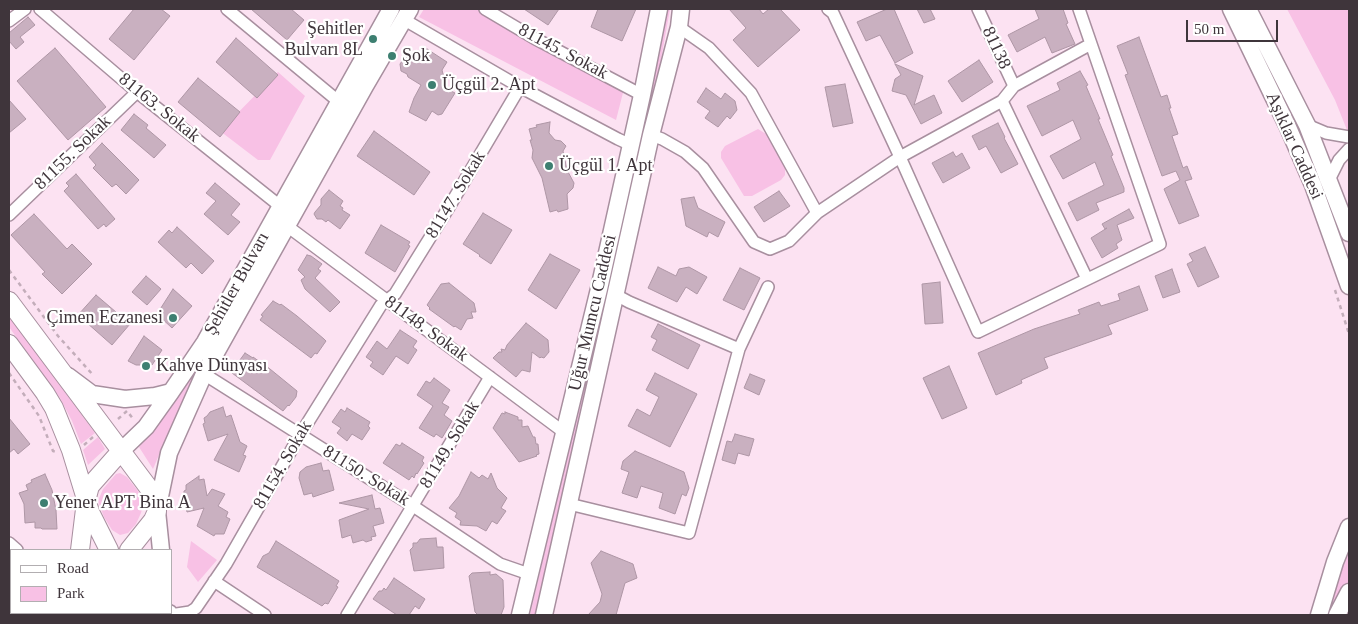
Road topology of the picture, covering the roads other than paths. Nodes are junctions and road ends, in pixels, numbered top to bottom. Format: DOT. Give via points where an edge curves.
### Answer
graph roads {
  1 [pos="25,9"];
  2 [pos="40,9"];
  3 [pos="227,9"];
  4 [pos="484,9"];
  5 [pos="658,9"];
  6 [pos="681,9"];
  7 [pos="978,9"];
  8 [pos="1079,9"];
  9 [pos="1230,9"];
  10 [pos="1248,9"];
  11 [pos="833,10"];
  12 [pos="401,12"];
  13 [pos="9,21"];
  14 [pos="679,27"];
  15 [pos="1091,44"];
  16 [pos="1014,86"];
  17 [pos="520,87"];
  18 [pos="137,92"];
  19 [pos="642,95"];
  20 [pos="338,101"];
  21 [pos="1002,101"];
  22 [pos="1307,125"];
  23 [pos="651,135"];
  24 [pos="1349,137"];
  25 [pos="631,145"];
  26 [pos="1349,149"];
  27 [pos="900,157"];
  28 [pos="1329,180"];
  29 [pos="280,206"];
  30 [pos="817,213"];
  31 [pos="9,214"];
  32 [pos="287,226"];
  33 [pos="1349,233"];
  34 [pos="1087,279"];
  35 [pos="1349,286"];
  36 [pos="768,287"];
  37 [pos="616,295"];
  38 [pos="9,301"];
  39 [pos="388,301"];
  40 [pos="9,344"];
  41 [pos="739,349"];
  42 [pos="60,370"];
  43 [pos="204,374"];
  44 [pos="490,377"];
  45 [pos="172,392"];
  46 [pos="565,433"];
  47 [pos="300,435"];
  48 [pos="121,451"];
  49 [pos="86,501"];
  50 [pos="569,504"];
  51 [pos="413,506"];
  52 [pos="157,511"];
  53 [pos="1349,527"];
  54 [pos="80,549"];
  55 [pos="108,549"];
  56 [pos="130,549"];
  57 [pos="161,549"];
  58 [pos="529,574"];
  59 [pos="214,581"];
  60 [pos="1349,592"];
  61 [pos="172,614"];
  62 [pos="266,615"];
  63 [pos="347,615"];
  64 [pos="520,615"];
  65 [pos="544,615"];
  66 [pos="1319,615"];
  67 [pos="1337,615"];
  1 -- 13 [label="street"];
  2 -- 18 [label="street, 81163. Sokak"];
  3 -- 20 [label="street"];
  4 -- 19 [label="street, 81145. Sokak"];
  5 -- 19 [label="main road, Uğur Mumcu Caddesi"];
  6 -- 14 [label="main road, Uğur Mumcu Caddesi"];
  7 -- 16 [label="street, 81138"];
  8 -- 15 [label="street"];
  9 -- 35 [label="main road, Aşıklar Caddesi" via="1287,125"];
  10 -- 22 [label="main road, Aşıklar Caddesi"];
  11 -- 27 [label="street"];
  12 -- 17 [label="street"];
  12 -- 20 [label="main road, Şehitler Bulvarı"];
  12 -- 32 [label="main road, Şehitler Bulvarı"];
  14 -- 23 [label="main road, Uğur Mumcu Caddesi"];
  14 -- 30 [label="street" via="708,48 751,94"];
  15 -- 16 [label="street"];
  15 -- 34 [label="street" via="1160,244"];
  16 -- 21 [label="street"];
  17 -- 25 [label="street"];
  17 -- 39 [label="street, 81147. Sokak" via="449,208"];
  18 -- 29 [label="street, 81163. Sokak"];
  18 -- 31 [label="street, 81155. Sokak"];
  19 -- 25 [label="main road, Uğur Mumcu Caddesi"];
  20 -- 29 [label="main road, Şehitler Bulvarı"];
  21 -- 27 [label="street"];
  21 -- 34 [label="street"];
  22 -- 24 [label="street"];
  22 -- 28 [label="main road, Aşıklar Caddesi"];
  23 -- 30 [label="street" via="685,152 703,168 754,242 770,249 789,241"];
  23 -- 37 [label="main road, Uğur Mumcu Caddesi"];
  25 -- 46 [label="main road, Uğur Mumcu Caddesi"];
  26 -- 28 [label="street" via="1338,160"];
  27 -- 30 [label="street"];
  27 -- 34 [label="street" via="978,332"];
  28 -- 33 [label="main road, Aşıklar Caddesi"];
  29 -- 45 [label="main road, Şehitler Bulvarı" via="206,342"];
  32 -- 39 [label="street, 81148. Sokak"];
  32 -- 43 [label="main road, Şehitler Bulvarı"];
  36 -- 41 [label="street"];
  37 -- 41 [label="street"];
  37 -- 50 [label="main road, Uğur Mumcu Caddesi"];
  38 -- 42 [label="main road"];
  39 -- 44 [label="street, 81148. Sokak"];
  39 -- 47 [label="street, 81154. Sokak" via="381,305"];
  40 -- 49 [label="main road" via="54,408"];
  41 -- 50 [label="street" via="689,533"];
  42 -- 45 [label="main road" via="92,394 125,399"];
  42 -- 48 [label="main road"];
  43 -- 47 [label="street, 81150. Sokak"];
  43 -- 52 [label="main road, Şehitler Bulvarı" via="169,453"];
  44 -- 46 [label="street, 81148. Sokak"];
  44 -- 51 [label="street, 81149. Sokak"];
  45 -- 48 [label="main road, Şehitler Bulvarı" via="146,426"];
  46 -- 58 [label="main road, Uğur Mumcu Caddesi"];
  47 -- 51 [label="street, 81150. Sokak"];
  47 -- 59 [label="street, 81154. Sokak"];
  48 -- 49 [label="main road, Şehitler Bulvarı" via="93,481"];
  48 -- 52 [label="main road" via="148,485"];
  49 -- 54 [label="main road, Şehitler Bulvarı"];
  49 -- 55 [label="main road"];
  50 -- 65 [label="main road, Uğur Mumcu Caddesi"];
  51 -- 58 [label="street, 81150. Sokak" via="500,564"];
  51 -- 63 [label="street, 81149. Sokak"];
  52 -- 56 [label="main road, Şehitler Bulvarı" via="148,529"];
  52 -- 57 [label="main road"];
  53 -- 66 [label="main road"];
  58 -- 64 [label="main road, Uğur Mumcu Caddesi"];
  59 -- 61 [label="street, 81154. Sokak" via="196,608"];
  59 -- 62 [label="street"];
  60 -- 67 [label="main road"];
}
